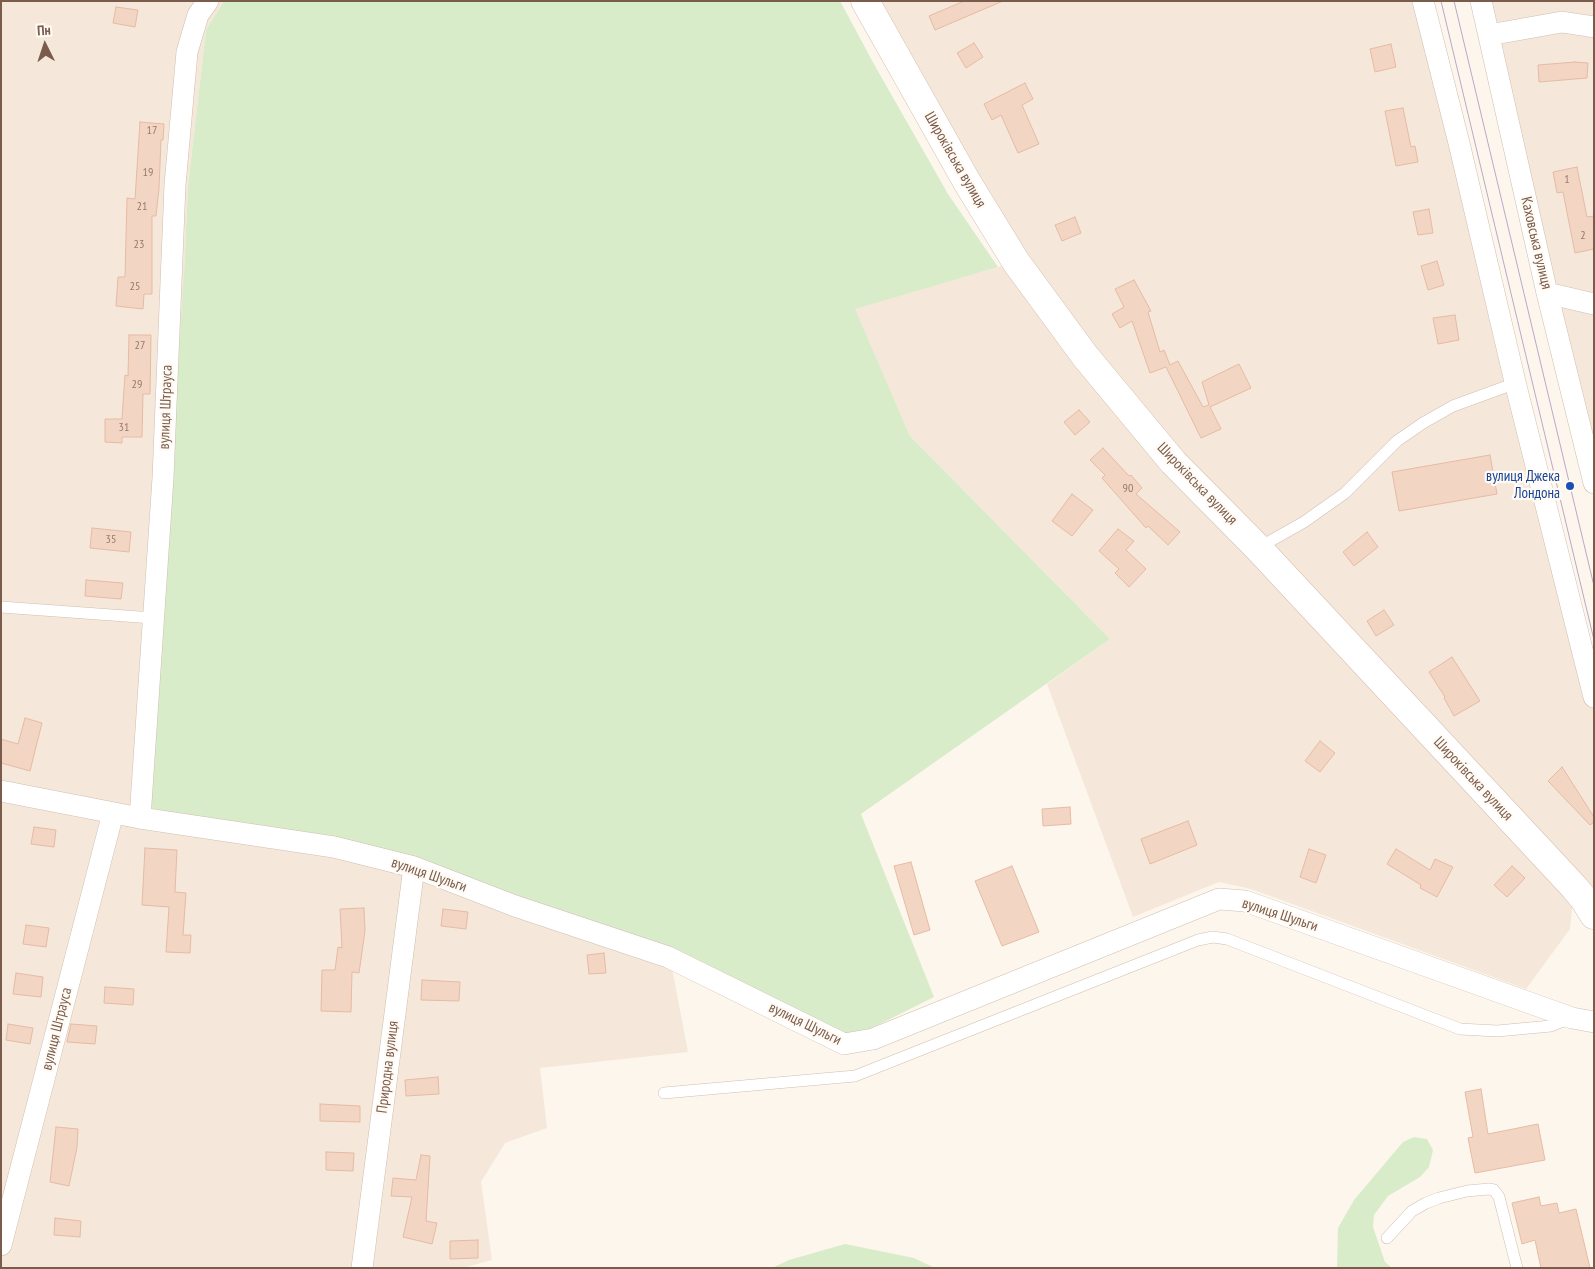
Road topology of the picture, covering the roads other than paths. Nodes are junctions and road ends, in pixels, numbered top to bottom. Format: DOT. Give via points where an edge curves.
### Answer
graph roads {
  1 [pos="208,1"];
  2 [pos="865,1"];
  3 [pos="1423,1"];
  4 [pos="1481,1"];
  5 [pos="1594,27"];
  6 [pos="1489,35"];
  7 [pos="1547,293"];
  8 [pos="1594,304"];
  9 [pos="1516,386"];
  10 [pos="1594,483"];
  11 [pos="1258,548"];
  12 [pos="1,607"];
  13 [pos="153,618"];
  14 [pos="1594,697"];
  15 [pos="1,791"];
  16 [pos="113,813"];
  17 [pos="140,818"];
  18 [pos="414,867"];
  19 [pos="1594,916"];
  20 [pos="1572,1018"];
  21 [pos="1594,1022"];
  22 [pos="664,1093"];
  23 [pos="1387,1238"];
  24 [pos="1,1246"];
  25 [pos="362,1268"];
  26 [pos="1517,1268"];
  1 -- 13 [label="street, вулиця Штрауса" via="198,15 187,52 176,176 163,478"];
  2 -- 11 [label="main road, Широківська вулиця" via="1016,262 1085,356 1173,462"];
  3 -- 9 [label="street"];
  4 -- 6 [label="street, Каховська вулиця"];
  5 -- 6 [label="street" via="1562,22"];
  6 -- 7 [label="street, Каховська вулиця"];
  7 -- 8 [label="street"];
  7 -- 10 [label="street, Каховська вулиця"];
  9 -- 11 [label="lane" via="1453,406 1423,423 1397,441 1344,493 1304,522"];
  9 -- 14 [label="street"];
  11 -- 19 [label="main road, Широківська вулиця" via="1574,887"];
  12 -- 13 [label="lane"];
  13 -- 17 [label="street, вулиця Штрауса"];
  15 -- 16 [label="street, вулиця Шульги"];
  16 -- 17 [label="street, вулиця Шульги"];
  16 -- 24 [label="street, вулиця Штрауса"];
  17 -- 18 [label="street, вулиця Шульги" via="334,847"];
  18 -- 20 [label="street, вулиця Шульги" via="515,906 668,956 844,1044 873,1039 1219,899 1246,901"];
  18 -- 25 [label="street, Природна вулиця"];
  20 -- 21 [label="street, вулиця Шульги"];
  20 -- 22 [label="lane" via="1551,1026 1497,1031 1460,1029 1227,939 1213,937 1198,940 855,1076"];
  23 -- 26 [label="lane" via="1412,1211 1439,1198 1468,1191 1494,1190 1499,1197"];
}
